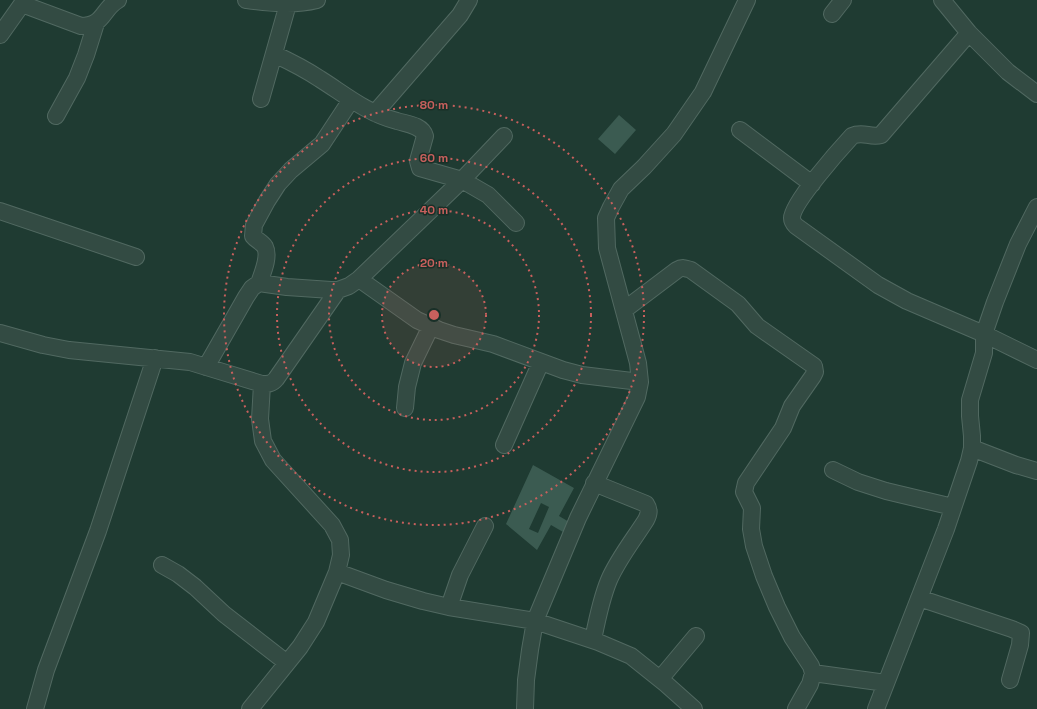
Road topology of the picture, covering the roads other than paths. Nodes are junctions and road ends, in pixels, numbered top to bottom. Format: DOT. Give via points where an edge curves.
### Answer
graph roads {
  1 [pos="118,0"];
  2 [pos="246,0"];
  3 [pos="318,0"];
  4 [pos="469,0"];
  5 [pos="747,0"];
  6 [pos="843,0"];
  7 [pos="942,0"];
  8 [pos="22,2"];
  9 [pos="288,4"];
  10 [pos="832,14"];
  11 [pos="96,23"];
  12 [pos="969,33"];
  13 [pos="0,35"];
  14 [pos="274,54"];
  15 [pos="1037,94"];
  16 [pos="261,99"];
  17 [pos="351,100"];
  18 [pos="375,112"];
  19 [pos="56,116"];
  20 [pos="740,130"];
  21 [pos="504,136"];
  22 [pos="462,180"];
  23 [pos="812,184"];
  24 [pos="1037,207"];
  25 [pos="0,211"];
  26 [pos="516,223"];
  27 [pos="136,257"];
  28 [pos="359,279"];
  29 [pos="259,283"];
  30 [pos="338,290"];
  31 [pos="624,310"];
  32 [pos="431,326"];
  33 [pos="0,333"];
  34 [pos="984,334"];
  35 [pos="156,358"];
  36 [pos="1037,360"];
  37 [pos="540,362"];
  38 [pos="206,366"];
  39 [pos="640,382"];
  40 [pos="262,384"];
  41 [pos="405,408"];
  42 [pos="504,445"];
  43 [pos="972,448"];
  44 [pos="833,470"];
  45 [pos="1037,471"];
  46 [pos="594,483"];
  47 [pos="953,507"];
  48 [pos="484,526"];
  49 [pos="162,565"];
  50 [pos="337,572"];
  51 [pos="920,598"];
  52 [pos="449,607"];
  53 [pos="535,621"];
  54 [pos="696,636"];
  55 [pos="593,640"];
  56 [pos="287,663"];
  57 [pos="812,673"];
  58 [pos="660,679"];
  59 [pos="1010,680"];
  60 [pos="886,682"];
  61 [pos="35,709"];
  62 [pos="250,709"];
  63 [pos="525,709"];
  64 [pos="694,709"];
  65 [pos="796,709"];
  66 [pos="876,709"];
  1 -- 11 [label="street"];
  2 -- 9 [label="street"];
  3 -- 9 [label="street"];
  4 -- 18 [label="street" via="460,15"];
  5 -- 31 [label="street" via="703,92 674,134 621,189 606,218 607,248"];
  6 -- 10 [label="street"];
  7 -- 12 [label="street"];
  8 -- 11 [label="street" via="81,26"];
  8 -- 13 [label="street"];
  9 -- 14 [label="street"];
  11 -- 19 [label="street" via="86,55"];
  12 -- 15 [label="street" via="1008,72"];
  12 -- 23 [label="street" via="881,135 852,136"];
  14 -- 16 [label="street"];
  14 -- 17 [label="street" via="302,68"];
  17 -- 18 [label="street"];
  17 -- 29 [label="street" via="322,144 278,184 254,225 253,236 266,249 267,254"];
  18 -- 22 [label="street" via="424,132 418,162 420,168"];
  20 -- 23 [label="street"];
  21 -- 22 [label="street"];
  22 -- 26 [label="street" via="488,195"];
  22 -- 28 [label="street"];
  23 -- 34 [label="street" via="793,213 792,219 796,226 878,285 907,301"];
  24 -- 34 [label="street" via="1018,244"];
  25 -- 27 [label="street"];
  28 -- 30 [label="street"];
  28 -- 32 [label="street" via="417,320"];
  29 -- 30 [label="street" via="315,290"];
  29 -- 38 [label="street" via="246,297"];
  30 -- 40 [label="street" via="276,379 272,383"];
  31 -- 39 [label="street" via="638,363"];
  31 -- 57 [label="street" via="681,267 685,268 738,304 757,326 814,366 813,376 792,406 783,428 746,483 744,492 752,508 751,529 764,576 792,637 811,666"];
  32 -- 37 [label="street" via="454,335 493,344"];
  32 -- 41 [label="street" via="413,363"];
  33 -- 35 [label="street" via="69,350"];
  34 -- 36 [label="street"];
  34 -- 43 [label="street" via="984,352 970,400"];
  35 -- 38 [label="street"];
  35 -- 61 [label="street" via="98,531 46,670"];
  37 -- 39 [label="street" via="582,375"];
  37 -- 42 [label="street"];
  38 -- 40 [label="street"];
  39 -- 46 [label="street" via="637,397"];
  40 -- 50 [label="street" via="260,419 263,441 273,460 332,526 340,540 341,555"];
  43 -- 45 [label="street"];
  43 -- 47 [label="street"];
  44 -- 47 [label="street" via="886,491"];
  46 -- 53 [label="street"];
  46 -- 55 [label="street" via="646,504 649,513 608,581"];
  47 -- 51 [label="street"];
  48 -- 52 [label="street" via="460,575"];
  49 -- 56 [label="street" via="195,587 224,614"];
  50 -- 52 [label="street" via="386,590"];
  50 -- 56 [label="street" via="316,622"];
  51 -- 59 [label="street" via="1021,634"];
  51 -- 60 [label="street"];
  52 -- 53 [label="street"];
  53 -- 55 [label="street"];
  53 -- 63 [label="street" via="526,680"];
  54 -- 58 [label="street"];
  55 -- 58 [label="street" via="631,656"];
  56 -- 62 [label="street"];
  57 -- 60 [label="street"];
  57 -- 65 [label="street" via="810,684"];
  58 -- 64 [label="street"];
  60 -- 66 [label="street"];
}
